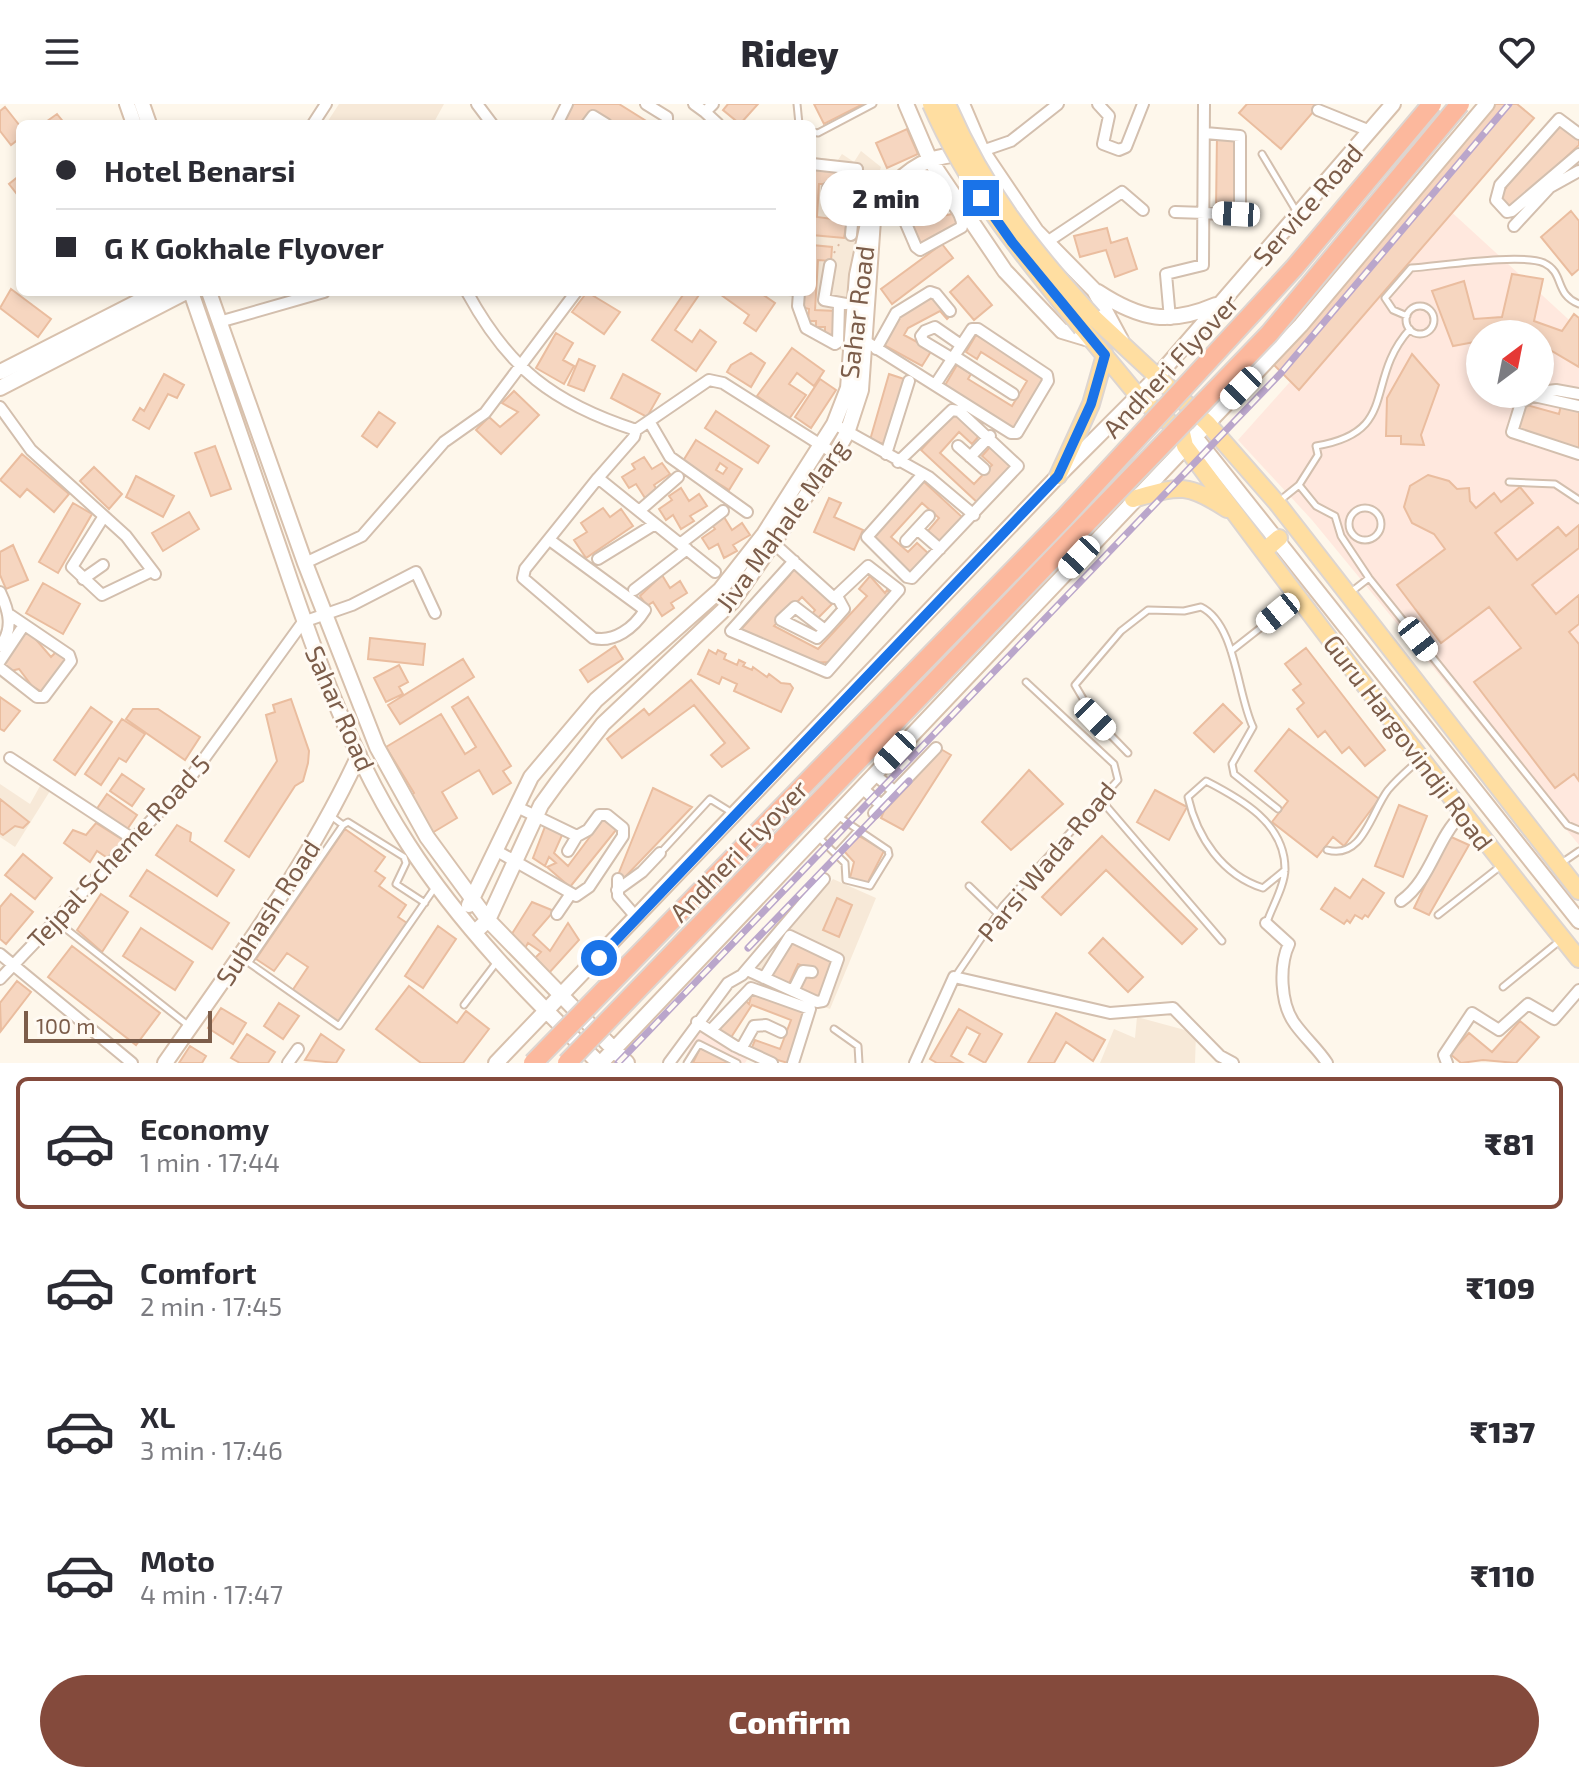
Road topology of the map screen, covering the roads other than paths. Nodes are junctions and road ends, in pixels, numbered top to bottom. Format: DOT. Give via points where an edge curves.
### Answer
graph roads {
  1 [pos="646,104"];
  2 [pos="694,104"];
  3 [pos="873,104"];
  4 [pos="906,104"];
  5 [pos="931,104"];
  6 [pos="947,104"];
  7 [pos="962,104"];
  8 [pos="1058,104"];
  9 [pos="1098,104"];
  10 [pos="1143,104"];
  11 [pos="1204,104"];
  12 [pos="1393,104"];
  13 [pos="1432,104"];
  14 [pos="1460,104"];
  15 [pos="1487,104"];
  16 [pos="709,108"];
  17 [pos="1318,110"];
  18 [pos="667,120"];
  19 [pos="1370,131"];
  20 [pos="816,133"];
  21 [pos="1205,133"];
  22 [pos="1579,134"];
  23 [pos="982,151"];
  24 [pos="1262,154"];
  25 [pos="1579,154"];
  26 [pos="930,160"];
  27 [pos="816,164"];
  28 [pos="1579,171"];
  29 [pos="894,185"];
  30 [pos="828,188"];
  31 [pos="911,205"];
  32 [pos="1143,210"];
  33 [pos="854,212"];
  34 [pos="1175,212"];
  35 [pos="1206,213"];
  36 [pos="1298,215"];
  37 [pos="874,216"];
  38 [pos="1514,226"];
  39 [pos="851,235"];
  40 [pos="1047,242"];
  41 [pos="830,265"];
  42 [pos="1094,290"];
  43 [pos="149,296"];
  44 [pos="180,296"];
  45 [pos="189,296"];
  46 [pos="210,296"];
  47 [pos="310,296"];
  48 [pos="469,296"];
  49 [pos="573,296"];
  50 [pos="799,296"];
  51 [pos="839,304"];
  52 [pos="1221,304"];
  53 [pos="1579,304"];
  54 [pos="861,306"];
  55 [pos="950,311"];
  56 [pos="1407,316"];
  57 [pos="1170,319"];
  58 [pos="219,322"];
  59 [pos="1089,328"];
  60 [pos="1410,329"];
  61 [pos="1121,341"];
  62 [pos="870,345"];
  63 [pos="961,345"];
  64 [pos="1105,355"];
  65 [pos="953,357"];
  66 [pos="521,368"];
  67 [pos="0,372"];
  68 [pos="1158,376"];
  69 [pos="909,381"];
  70 [pos="935,385"];
  71 [pos="0,388"];
  72 [pos="1554,390"];
  73 [pos="1013,394"];
  74 [pos="1579,394"];
  75 [pos="1139,397"];
  76 [pos="1554,399"];
  77 [pos="1579,406"];
  78 [pos="0,407"];
  79 [pos="1519,408"];
  80 [pos="649,421"];
  81 [pos="1207,423"];
  82 [pos="834,424"];
  83 [pos="636,430"];
  84 [pos="847,433"];
  85 [pos="990,436"];
  86 [pos="1187,438"];
  87 [pos="820,445"];
  88 [pos="958,446"];
  89 [pos="835,454"];
  90 [pos="886,454"];
  91 [pos="1579,454"];
  92 [pos="970,457"];
  93 [pos="898,462"];
  94 [pos="984,469"];
  95 [pos="923,474"];
  96 [pos="1058,476"];
  97 [pos="678,477"];
  98 [pos="598,478"];
  99 [pos="1509,482"];
  100 [pos="1299,485"];
  101 [pos="801,489"];
  102 [pos="1133,499"];
  103 [pos="1579,500"];
  104 [pos="1277,503"];
  105 [pos="639,511"];
  106 [pos="723,511"];
  107 [pos="747,512"];
  108 [pos="1235,514"];
  109 [pos="974,515"];
  110 [pos="104,516"];
  111 [pos="929,516"];
  112 [pos="1335,516"];
  113 [pos="1350,518"];
  114 [pos="655,524"];
  115 [pos="917,529"];
  116 [pos="1279,538"];
  117 [pos="769,539"];
  118 [pos="551,541"];
  119 [pos="906,541"];
  120 [pos="684,547"];
  121 [pos="940,549"];
  122 [pos="1264,551"];
  123 [pos="598,559"];
  124 [pos="794,561"];
  125 [pos="305,563"];
  126 [pos="103,565"];
  127 [pos="715,572"];
  128 [pos="1369,578"];
  129 [pos="83,579"];
  130 [pos="634,590"];
  131 [pos="0,592"];
  132 [pos="1348,594"];
  133 [pos="838,598"];
  134 [pos="1299,598"];
  135 [pos="435,613"];
  136 [pos="10,615"];
  137 [pos="325,615"];
  138 [pos="303,622"];
  139 [pos="683,622"];
  140 [pos="24,625"];
  141 [pos="825,630"];
  142 [pos="696,636"];
  143 [pos="2,651"];
  144 [pos="1231,651"];
  145 [pos="647,655"];
  146 [pos="0,668"];
  147 [pos="661,669"];
  148 [pos="1026,682"];
  149 [pos="565,735"];
  150 [pos="377,747"];
  151 [pos="936,748"];
  152 [pos="583,750"];
  153 [pos="1128,753"];
  154 [pos="359,755"];
  155 [pos="10,758"];
  156 [pos="1421,759"];
  157 [pos="874,774"];
  158 [pos="862,788"];
  159 [pos="894,791"];
  160 [pos="1101,800"];
  161 [pos="517,807"];
  162 [pos="1278,809"];
  163 [pos="1462,814"];
  164 [pos="735,815"];
  165 [pos="836,815"];
  166 [pos="330,816"];
  167 [pos="536,817"];
  168 [pos="343,825"];
  169 [pos="858,830"];
  170 [pos="1579,830"];
  171 [pos="577,836"];
  172 [pos="817,836"];
  173 [pos="133,839"];
  174 [pos="1327,850"];
  175 [pos="497,851"];
  176 [pos="568,851"];
  177 [pos="662,851"];
  178 [pos="1579,851"];
  179 [pos="836,854"];
  180 [pos="517,862"];
  181 [pos="1503,865"];
  182 [pos="1558,865"];
  183 [pos="1285,870"];
  184 [pos="824,879"];
  185 [pos="1576,881"];
  186 [pos="437,885"];
  187 [pos="969,886"];
  188 [pos="570,895"];
  189 [pos="473,901"];
  190 [pos="1401,901"];
  191 [pos="425,903"];
  192 [pos="460,914"];
  193 [pos="557,914"];
  194 [pos="998,914"];
  195 [pos="1438,915"];
  196 [pos="637,918"];
  197 [pos="488,920"];
  198 [pos="55,921"];
  199 [pos="1579,921"];
  200 [pos="1266,923"];
  201 [pos="475,932"];
  202 [pos="1563,939"];
  203 [pos="1222,941"];
  204 [pos="0,954"];
  205 [pos="244,959"];
  206 [pos="499,959"];
  207 [pos="1579,959"];
  208 [pos="12,964"];
  209 [pos="747,970"];
  210 [pos="812,972"];
  211 [pos="954,977"];
  212 [pos="764,978"];
  213 [pos="0,979"];
  214 [pos="1503,987"];
  215 [pos="1579,990"];
  216 [pos="793,991"];
  217 [pos="561,999"];
  218 [pos="1575,1004"];
  219 [pos="464,1005"];
  220 [pos="547,1013"];
  221 [pos="697,1022"];
  222 [pos="190,1027"];
  223 [pos="834,1029"];
  224 [pos="711,1030"];
  225 [pos="781,1032"];
  226 [pos="298,1049"];
  227 [pos="615,1049"];
  228 [pos="741,1049"];
  229 [pos="1219,1060"];
  230 [pos="132,1063"];
  231 [pos="165,1063"];
  232 [pos="288,1063"];
  233 [pos="496,1063"];
  234 [pos="533,1063"];
  235 [pos="567,1063"];
  236 [pos="600,1063"];
  237 [pos="627,1063"];
  238 [pos="669,1063"];
  239 [pos="687,1063"];
  240 [pos="737,1063"];
  241 [pos="772,1063"];
  242 [pos="793,1063"];
  243 [pos="859,1063"];
  244 [pos="915,1063"];
  245 [pos="1233,1063"];
  246 [pos="1327,1063"];
  247 [pos="1447,1063"];
  1 -- 18 [label="street"];
  2 -- 16 [label="street"];
  3 -- 20 [label="lane"];
  4 -- 26 [label="street"];
  5 -- 59 [label="main road, bridge" via="966,176 1012,242"];
  6 -- 59 [label="main road, bridge" via="978,170"];
  7 -- 23 [label="street"];
  8 -- 23 [label="street" via="1011,141"];
  9 -- 10 [label="street" via="1109,116 1103,144 1119,150 1126,147"];
  11 -- 21 [label="street"];
  12 -- 19 [label="street, Service Road"];
  13 -- 234 [label="highway, Andheri Flyover, bridge" via="1294,268 1074,507"];
  14 -- 235 [label="highway, Andheri Flyover, bridge" via="1269,334"];
  15 -- 81 [label="street" via="1301,325"];
  17 -- 19 [label="street"];
  19 -- 36 [label="street, Service Road"];
  21 -- 35 [label="street"];
  21 -- 35 [label="street" via="1240,136 1240,210"];
  22 -- 25 [label="street" via="1559,119 1500,185 1496,200 1512,211"];
  23 -- 26 [label="street"];
  23 -- 40 [label="street"];
  24 -- 36 [label="lane"];
  26 -- 29 [label="street"];
  26 -- 59 [label="street" via="1005,271 1062,331"];
  27 -- 33 [label="street" via="857,169"];
  28 -- 38 [label="street" via="1550,187"];
  29 -- 31 [label="street"];
  29 -- 37 [label="street"];
  30 -- 33 [label="street" via="828,207"];
  31 -- 31 [label="street" via="904,219 920,250 962,227 957,211 939,192 933,190"];
  32 -- 40 [label="street" via="1122,192"];
  33 -- 37 [label="street"];
  33 -- 39 [label="street"];
  34 -- 35 [label="street"];
  35 -- 57 [label="street" via="1203,265 1166,274"];
  36 -- 52 [label="street, Service Road"];
  37 -- 54 [label="street, Jiva Mahale Marg"];
  40 -- 42 [label="street"];
  41 -- 51 [label="street" via="824,300"];
  42 -- 57 [label="street" via="1119,306"];
  42 -- 61 [label="street"];
  43 -- 67 [label="street"];
  44 -- 71 [label="street"];
  45 -- 138 [label="street, Sahar Road"];
  46 -- 58 [label="street, Sahar Road"];
  47 -- 58 [label="street"];
  48 -- 66 [label="street"];
  49 -- 66 [label="street"];
  50 -- 51 [label="street" via="806,328 835,344"];
  51 -- 54 [label="street"];
  52 -- 57 [label="street"];
  52 -- 68 [label="street, Service Road"];
  53 -- 56 [label="lane" via="1566,299 1550,267 1511,260 1405,271 1385,298 1393,310"];
  54 -- 62 [label="street, Jiva Mahale Marg"];
  54 -- 82 [label="street, Sahar Road" via="848,388"];
  55 -- 62 [label="street" via="930,292 896,313"];
  56 -- 60 [label="lane"];
  56 -- 60 [label="lane" via="1422,307 1434,319 1426,333"];
  58 -- 125 [label="street, Sahar Road"];
  59 -- 61 [label="main road, Guru Hargovindji Road"];
  59 -- 64 [label="main road, Guru Hargovindji Road"];
  60 -- 100 [label="lane" via="1396,344 1371,421 1340,442 1316,446 1318,455"];
  61 -- 68 [label="main road, Guru Hargovindji Road"];
  62 -- 70 [label="street"];
  62 -- 84 [label="street, Jiva Mahale Marg"];
  63 -- 65 [label="street"];
  63 -- 65 [label="street" via="935,327 921,336"];
  63 -- 70 [label="street" via="972,329 978,329 1047,375 1017,433"];
  64 -- 75 [label="main road, Guru Hargovindji Road"];
  64 -- 96 [label="main road" via="1091,404"];
  65 -- 70 [label="street"];
  65 -- 73 [label="street"];
  66 -- 83 [label="street" via="586,414"];
  66 -- 125 [label="street" via="485,413 444,442 362,536"];
  68 -- 75 [label="street, Service Road"];
  68 -- 81 [label="main road, Guru Hargovindji Road"];
  69 -- 90 [label="street"];
  72 -- 74 [label="street"];
  75 -- 86 [label="main road, Guru Hargovindji Road"];
  75 -- 96 [label="street"];
  76 -- 77 [label="street"];
  78 -- 110 [label="street" via="31,450"];
  79 -- 91 [label="street" via="1512,432"];
  80 -- 83 [label="street"];
  80 -- 87 [label="street" via="709,380 723,383"];
  80 -- 107 [label="street" via="670,457"];
  81 -- 86 [label="street"];
  81 -- 104 [label="main road, Guru Hargovindji Road"];
  82 -- 84 [label="street"];
  82 -- 87 [label="street, Sahar Road"];
  83 -- 98 [label="street"];
  84 -- 89 [label="street, Jiva Mahale Marg"];
  84 -- 90 [label="street"];
  85 -- 92 [label="street"];
  85 -- 93 [label="street" via="952,410"];
  85 -- 109 [label="street" via="1018,466"];
  86 -- 102 [label="street"];
  86 -- 108 [label="main road, Guru Hargovindji Road"];
  86 -- 116 [label="street"];
  87 -- 89 [label="street"];
  87 -- 101 [label="street, Sahar Road"];
  88 -- 92 [label="street"];
  89 -- 101 [label="street, Jiva Mahale Marg"];
  90 -- 93 [label="street"];
  92 -- 94 [label="street"];
  93 -- 95 [label="street"];
  95 -- 109 [label="street"];
  95 -- 121 [label="street" via="867,537 912,578"];
  96 -- 164 [label="street"];
  97 -- 105 [label="street"];
  98 -- 105 [label="street"];
  98 -- 118 [label="street"];
  99 -- 103 [label="lane" via="1555,484"];
  100 -- 104 [label="lane"];
  100 -- 112 [label="lane" via="1316,506"];
  101 -- 117 [label="street, Jiva Mahale Marg"];
  102 -- 108 [label="main road" via="1173,488 1197,489"];
  102 -- 157 [label="street"];
  104 -- 132 [label="main road, Guru Hargovindji Road"];
  105 -- 114 [label="street"];
  106 -- 120 [label="street"];
  108 -- 122 [label="main road, Guru Hargovindji Road"];
  109 -- 121 [label="street"];
  110 -- 129 [label="street" via="72,562"];
  110 -- 129 [label="street" via="153,572 107,595 96,593"];
  111 -- 115 [label="street"];
  112 -- 113 [label="lane"];
  112 -- 128 [label="lane" via="1341,536"];
  113 -- 113 [label="lane" via="1362,508 1372,509 1380,516 1379,532 1361,539 1352,533"];
  114 -- 120 [label="street"];
  114 -- 123 [label="street"];
  115 -- 119 [label="street"];
  115 -- 121 [label="street"];
  116 -- 122 [label="main road"];
  116 -- 199 [label="street"];
  117 -- 124 [label="street"];
  117 -- 139 [label="street"];
  117 -- 142 [label="street, Jiva Mahale Marg" via="732,602"];
  118 -- 118 [label="street" via="523,578 593,638 610,640 644,614"];
  120 -- 127 [label="street"];
  120 -- 130 [label="street"];
  122 -- 134 [label="main road, Guru Hargovindji Road"];
  124 -- 133 [label="street"];
  124 -- 133 [label="street" via="732,633 827,672 899,590 868,566"];
  125 -- 137 [label="street, Sahar Road"];
  126 -- 129 [label="street"];
  128 -- 132 [label="lane"];
  128 -- 170 [label="lane" via="1567,825"];
  131 -- 136 [label="street"];
  132 -- 182 [label="main road, Guru Hargovindji Road"];
  133 -- 141 [label="street" via="844,609"];
  134 -- 144 [label="lane"];
  134 -- 156 [label="main road, Guru Hargovindji Road"];
  135 -- 137 [label="street" via="416,572"];
  136 -- 140 [label="street"];
  136 -- 143 [label="street"];
  137 -- 138 [label="street"];
  137 -- 150 [label="street, Sahar Road"];
  138 -- 154 [label="street, Sahar Road"];
  138 -- 173 [label="street, Tejpal Scheme Road 5" via="185,785"];
  139 -- 142 [label="street"];
  139 -- 145 [label="street"];
  140 -- 143 [label="street"];
  140 -- 146 [label="street" via="71,661 44,697"];
  142 -- 147 [label="street, Jiva Mahale Marg"];
  144 -- 153 [label="lane" via="1220,624 1201,607 1148,610 1121,631 1075,685 1095,719"];
  144 -- 162 [label="lane" via="1242,704 1253,727 1232,764 1234,774"];
  145 -- 147 [label="street"];
  145 -- 149 [label="street"];
  147 -- 152 [label="street, Jiva Mahale Marg"];
  148 -- 160 [label="lane, Parsi Wada Road" via="1114,764 1118,780"];
  149 -- 152 [label="street"];
  149 -- 161 [label="street" via="531,777"];
  150 -- 154 [label="street"];
  150 -- 189 [label="street, Sahar Road" via="427,837"];
  151 -- 159 [label="street"];
  152 -- 167 [label="street, Jiva Mahale Marg"];
  154 -- 166 [label="street, Subhash Road"];
  154 -- 186 [label="street, Sahar Road" via="407,843"];
  155 -- 173 [label="street"];
  156 -- 163 [label="main road, Guru Hargovindji Road"];
  156 -- 174 [label="lane" via="1390,787 1365,833 1347,851"];
  157 -- 158 [label="street"];
  157 -- 159 [label="street"];
  158 -- 159 [label="street" via="878,809"];
  158 -- 165 [label="street"];
  160 -- 194 [label="lane, Parsi Wada Road"];
  160 -- 203 [label="lane"];
  161 -- 167 [label="street"];
  161 -- 175 [label="street"];
  163 -- 181 [label="main road, Guru Hargovindji Road"];
  163 -- 190 [label="street" via="1444,834 1417,889"];
  164 -- 177 [label="lane" via="713,798"];
  164 -- 196 [label="street"];
  165 -- 169 [label="lane"];
  165 -- 172 [label="street"];
  166 -- 168 [label="lane"];
  166 -- 205 [label="street, Subhash Road"];
  167 -- 171 [label="street"];
  167 -- 180 [label="street, Jiva Mahale Marg"];
  168 -- 191 [label="lane" via="348,822 404,857 396,884"];
  168 -- 205 [label="lane"];
  169 -- 179 [label="lane"];
  169 -- 179 [label="lane" via="888,850 870,886 846,880 845,863"];
  171 -- 176 [label="street"];
  171 -- 188 [label="street" via="599,815 623,828 589,887"];
  172 -- 179 [label="lane"];
  172 -- 227 [label="street"];
  173 -- 198 [label="street, Tejpal Scheme Road 5"];
  175 -- 180 [label="street"];
  175 -- 189 [label="street"];
  177 -- 196 [label="street" via="642,872 617,885 623,905"];
  178 -- 182 [label="lane"];
  180 -- 188 [label="street"];
  180 -- 197 [label="street, Jiva Mahale Marg"];
  181 -- 195 [label="lane"];
  181 -- 202 [label="main road, Guru Hargovindji Road"];
  182 -- 185 [label="main road, Guru Hargovindji Road"];
  183 -- 183 [label="lane" via="1277,839 1243,800 1206,781 1188,797 1201,839 1239,878 1263,888"];
  183 -- 200 [label="lane"];
  184 -- 209 [label="street"];
  186 -- 191 [label="lane"];
  186 -- 192 [label="street, Sahar Road"];
  187 -- 194 [label="lane"];
  188 -- 193 [label="street"];
  189 -- 192 [label="street"];
  189 -- 197 [label="street, Sahar Road"];
  191 -- 205 [label="lane" via="339,1026"];
  192 -- 201 [label="street, Sahar Road"];
  194 -- 211 [label="lane, Parsi Wada Road"];
  196 -- 217 [label="street"];
  197 -- 201 [label="street, Jiva Mahale Marg"];
  197 -- 217 [label="street, Sahar Road"];
  198 -- 208 [label="street, Tejpal Scheme Road 5"];
  198 -- 222 [label="lane"];
  200 -- 246 [label="street" via="1289,944 1284,994 1292,1021"];
  201 -- 206 [label="street, Sahar Road"];
  202 -- 207 [label="main road, Guru Hargovindji Road"];
  202 -- 214 [label="lane"];
  204 -- 208 [label="street"];
  205 -- 222 [label="street, Subhash Road"];
  206 -- 219 [label="lane"];
  206 -- 220 [label="street, Sahar Road"];
  208 -- 213 [label="street, Tejpal Scheme Road 5"];
  208 -- 230 [label="street"];
  209 -- 212 [label="street"];
  209 -- 221 [label="street" via="728,983"];
  210 -- 216 [label="street" via="803,971"];
  211 -- 229 [label="street, Parsi Wada Road" via="1110,1013 1173,1008"];
  211 -- 244 [label="street, Parsi Wada Road"];
  212 -- 216 [label="street"];
  212 -- 216 [label="street" via="790,936 838,959 823,1001"];
  215 -- 218 [label="street"];
  217 -- 220 [label="street"];
  217 -- 227 [label="street, Sahar Road"];
  218 -- 247 [label="street" via="1554,1019 1528,1004 1502,1030 1472,1013 1444,1055"];
  220 -- 233 [label="street"];
  220 -- 236 [label="street, Sahar Road"];
  221 -- 224 [label="street"];
  221 -- 238 [label="street"];
  222 -- 231 [label="street, Subhash Road"];
  223 -- 243 [label="lane" via="858,1046"];
  224 -- 228 [label="street"];
  224 -- 242 [label="street" via="751,988 796,1003 811,1013"];
  225 -- 228 [label="street" via="754,1026"];
  226 -- 232 [label="street"];
  227 -- 236 [label="street"];
  227 -- 237 [label="street, Sahar Road"];
  228 -- 241 [label="street"];
  229 -- 245 [label="street, Parsi Wada Road"];
  239 -- 240 [label="lane" via="699,1044"];
}
